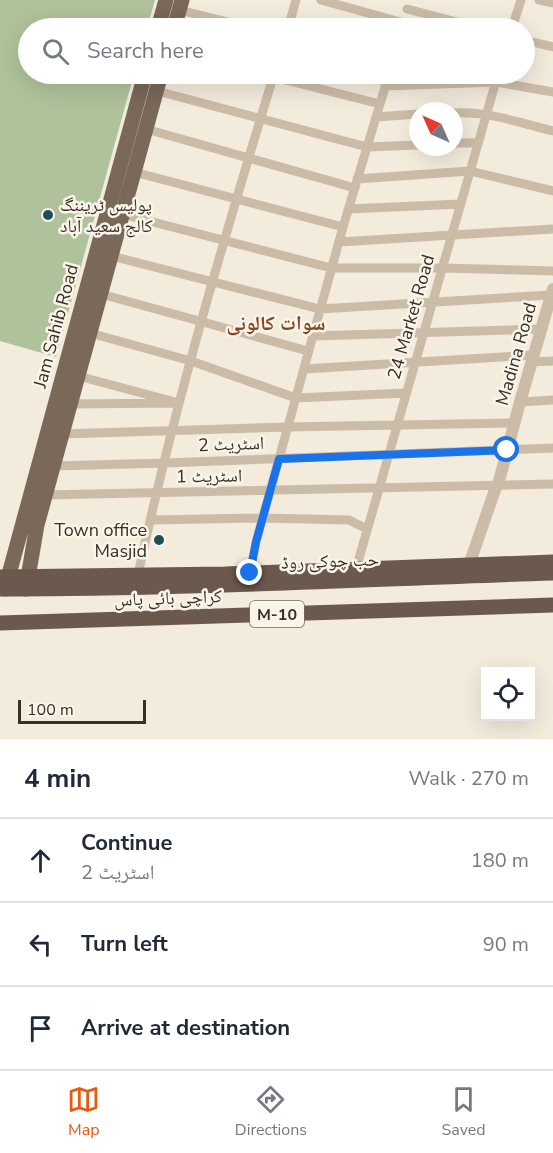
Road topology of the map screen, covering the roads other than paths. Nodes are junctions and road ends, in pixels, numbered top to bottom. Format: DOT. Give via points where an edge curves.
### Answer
graph roads {
  1 [pos="166,0"];
  2 [pos="297,0"];
  3 [pos="321,0"];
  4 [pos="521,0"];
  5 [pos="539,0"];
  6 [pos="553,3"];
  7 [pos="181,5"];
  8 [pos="409,5"];
  9 [pos="161,18"];
  10 [pos="222,18"];
  11 [pos="291,18"];
  12 [pos="378,18"];
  13 [pos="449,18"];
  14 [pos="515,18"];
  15 [pos="535,42"];
  16 [pos="553,47"];
  17 [pos="142,84"];
  18 [pos="159,84"];
  19 [pos="271,84"];
  20 [pos="307,84"];
  21 [pos="413,84"];
  22 [pos="495,84"];
  23 [pos="521,84"];
  24 [pos="385,86"];
  25 [pos="157,91"];
  26 [pos="553,92"];
  27 [pos="380,104"];
  28 [pos="463,112"];
  29 [pos="486,114"];
  30 [pos="409,115"];
  31 [pos="376,117"];
  32 [pos="261,118"];
  33 [pos="146,129"];
  34 [pos="553,130"];
  35 [pos="463,143"];
  36 [pos="478,143"];
  37 [pos="409,145"];
  38 [pos="367,147"];
  39 [pos="248,158"];
  40 [pos="470,171"];
  41 [pos="134,172"];
  42 [pos="356,183"];
  43 [pos="553,191"];
  44 [pos="236,199"];
  45 [pos="460,204"];
  46 [pos="348,209"];
  47 [pos="123,214"];
  48 [pos="343,227"];
  49 [pos="553,229"];
  50 [pos="452,235"];
  51 [pos="224,240"];
  52 [pos="339,242"];
  53 [pos="111,256"];
  54 [pos="331,268"];
  55 [pos="442,268"];
  56 [pos="553,271"];
  57 [pos="213,282"];
  58 [pos="552,292"];
  59 [pos="100,294"];
  60 [pos="433,302"];
  61 [pos="320,309"];
  62 [pos="549,314"];
  63 [pos="202,322"];
  64 [pos="541,329"];
  65 [pos="90,333"];
  66 [pos="424,333"];
  67 [pos="313,336"];
  68 [pos="308,351"];
  69 [pos="533,358"];
  70 [pos="553,361"];
  71 [pos="191,362"];
  72 [pos="415,362"];
  73 [pos="304,369"];
  74 [pos="78,376"];
  75 [pos="406,393"];
  76 [pos="296,398"];
  77 [pos="553,400"];
  78 [pos="520,402"];
  79 [pos="179,403"];
  80 [pos="70,404"];
  81 [pos="514,423"];
  82 [pos="397,425"];
  83 [pos="288,427"];
  84 [pos="172,430"];
  85 [pos="62,434"];
  86 [pos="553,448"];
  87 [pos="507,450"];
  88 [pos="388,455"];
  89 [pos="279,459"];
  90 [pos="165,463"];
  91 [pos="53,466"];
  92 [pos="553,484"];
  93 [pos="498,485"];
  94 [pos="378,488"];
  95 [pos="270,491"];
  96 [pos="158,493"];
  97 [pos="45,495"];
  98 [pos="262,518"];
  99 [pos="151,520"];
  100 [pos="367,529"];
  101 [pos="553,562"];
  102 [pos="469,565"];
  103 [pos="356,569"];
  104 [pos="250,573"];
  105 [pos="553,573"];
  106 [pos="138,575"];
  107 [pos="3,583"];
  108 [pos="27,583"];
  109 [pos="553,605"];
  110 [pos="0,623"];
  1 -- 9 [label="main road"];
  2 -- 11 [label="street"];
  3 -- 12 [label="street"];
  4 -- 14 [label="street"];
  5 -- 6 [label="street"];
  7 -- 10 [label="street"];
  8 -- 13 [label="street"];
  15 -- 16 [label="street"];
  17 -- 107 [label="main road, Jam Sahib Road"];
  18 -- 25 [label="main road, Jam Sahib Road"];
  19 -- 32 [label="street"];
  20 -- 27 [label="street"];
  21 -- 24 [label="street"];
  22 -- 29 [label="street, 24 Market Road"];
  23 -- 26 [label="street"];
  24 -- 27 [label="street"];
  25 -- 32 [label="street"];
  25 -- 33 [label="main road, Jam Sahib Road"];
  27 -- 31 [label="street"];
  28 -- 29 [label="street"];
  29 -- 34 [label="street"];
  29 -- 36 [label="street, 24 Market Road"];
  30 -- 31 [label="street"];
  31 -- 38 [label="street"];
  32 -- 38 [label="street"];
  32 -- 39 [label="street"];
  33 -- 39 [label="street"];
  33 -- 41 [label="main road, Jam Sahib Road"];
  35 -- 36 [label="street"];
  36 -- 40 [label="street, 24 Market Road"];
  37 -- 38 [label="street"];
  38 -- 42 [label="street"];
  39 -- 42 [label="street"];
  39 -- 44 [label="street"];
  40 -- 42 [label="street"];
  40 -- 43 [label="street"];
  40 -- 45 [label="street, 24 Market Road"];
  41 -- 44 [label="street"];
  41 -- 47 [label="main road, Jam Sahib Road"];
  42 -- 46 [label="street"];
  44 -- 48 [label="street"];
  44 -- 51 [label="street"];
  45 -- 46 [label="street"];
  45 -- 50 [label="street, 24 Market Road"];
  46 -- 48 [label="street"];
  47 -- 51 [label="street"];
  47 -- 53 [label="main road, Jam Sahib Road"];
  48 -- 52 [label="street"];
  49 -- 50 [label="street"];
  50 -- 52 [label="street"];
  50 -- 55 [label="street, 24 Market Road"];
  51 -- 54 [label="street"];
  51 -- 57 [label="street"];
  52 -- 54 [label="street"];
  53 -- 57 [label="street"];
  53 -- 59 [label="main road, Jam Sahib Road"];
  54 -- 55 [label="street"];
  54 -- 61 [label="street"];
  55 -- 56 [label="street"];
  55 -- 60 [label="street, 24 Market Road"];
  57 -- 61 [label="street"];
  57 -- 63 [label="street"];
  58 -- 60 [label="street"];
  58 -- 62 [label="street, Madina Road"];
  59 -- 63 [label="street"];
  59 -- 65 [label="main road, Jam Sahib Road"];
  60 -- 61 [label="street"];
  60 -- 66 [label="street, 24 Market Road"];
  61 -- 67 [label="street"];
  62 -- 64 [label="street, Madina Road"];
  63 -- 68 [label="street"];
  63 -- 71 [label="street"];
  64 -- 66 [label="street"];
  64 -- 69 [label="street, Madina Road"];
  65 -- 71 [label="street"];
  65 -- 74 [label="main road, Jam Sahib Road"];
  66 -- 67 [label="street"];
  66 -- 72 [label="street, 24 Market Road"];
  67 -- 68 [label="street"];
  68 -- 73 [label="street"];
  69 -- 70 [label="street"];
  69 -- 72 [label="street"];
  69 -- 78 [label="street, Madina Road"];
  71 -- 76 [label="street"];
  71 -- 79 [label="street"];
  72 -- 73 [label="street"];
  72 -- 75 [label="street, 24 Market Road"];
  73 -- 76 [label="street"];
  74 -- 79 [label="street"];
  74 -- 80 [label="main road, Jam Sahib Road"];
  75 -- 76 [label="street"];
  75 -- 82 [label="street, 24 Market Road"];
  76 -- 83 [label="street"];
  77 -- 78 [label="street"];
  78 -- 81 [label="street, Madina Road"];
  79 -- 80 [label="street"];
  79 -- 84 [label="street"];
  80 -- 85 [label="main road, Jam Sahib Road"];
  81 -- 82 [label="street"];
  81 -- 87 [label="street, Madina Road"];
  82 -- 83 [label="street"];
  82 -- 88 [label="street, 24 Market Road"];
  83 -- 84 [label="street"];
  83 -- 89 [label="street"];
  84 -- 85 [label="street"];
  84 -- 90 [label="street"];
  85 -- 91 [label="main road, Jam Sahib Road"];
  86 -- 87 [label="street, اسٹریٹ 2"];
  87 -- 88 [label="street, اسٹریٹ 2"];
  87 -- 93 [label="street, Madina Road"];
  88 -- 89 [label="street, اسٹریٹ 2"];
  88 -- 94 [label="street, 24 Market Road"];
  89 -- 90 [label="street, اسٹریٹ 2"];
  89 -- 95 [label="street"];
  90 -- 91 [label="street, اسٹریٹ 2"];
  90 -- 96 [label="street"];
  91 -- 97 [label="main road, Jam Sahib Road"];
  92 -- 93 [label="street, اسٹریٹ 1"];
  93 -- 94 [label="street, اسٹریٹ 1"];
  93 -- 102 [label="street, Madina Road"];
  94 -- 95 [label="street, اسٹریٹ 1"];
  94 -- 100 [label="street, 24 Market Road"];
  95 -- 96 [label="street, اسٹریٹ 1"];
  95 -- 98 [label="street"];
  96 -- 97 [label="street, اسٹریٹ 1"];
  96 -- 99 [label="street"];
  97 -- 108 [label="main road, Jam Sahib Road"];
  98 -- 99 [label="street"];
  98 -- 100 [label="street" via="349,520"];
  98 -- 104 [label="street"];
  99 -- 106 [label="street"];
  100 -- 103 [label="street, 24 Market Road"];
  101 -- 102 [label="highway, حب چوکی روڈ"];
  102 -- 103 [label="highway, حب چوکی روڈ"];
  103 -- 104 [label="highway, حب چوکی روڈ"];
  104 -- 106 [label="highway, حب چوکی روڈ"];
  105 -- 108 [label="highway, حب چوکی روڈ" via="227,584"];
  106 -- 108 [label="highway, حب چوکی روڈ"];
  107 -- 108 [label="highway, حب چوکی روڈ"];
  109 -- 110 [label="highway, کراچی بائی پاس / M-10"];
}
